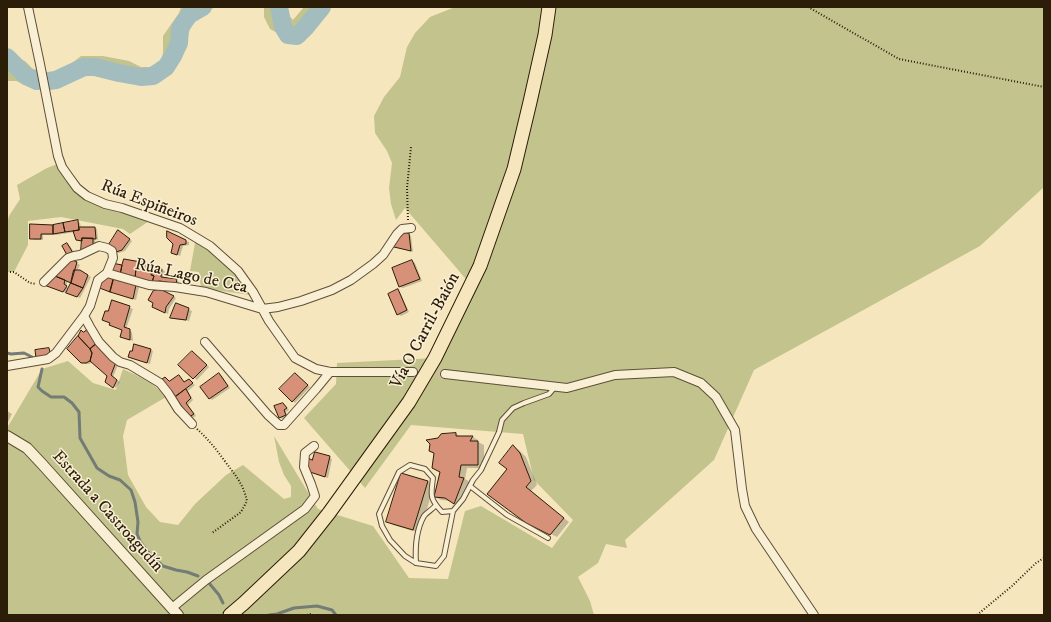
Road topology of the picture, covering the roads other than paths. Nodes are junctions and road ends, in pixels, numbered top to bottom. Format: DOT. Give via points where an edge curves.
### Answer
graph roads {
  1 [pos="28,7"];
  2 [pos="548,7"];
  3 [pos="411,228"];
  4 [pos="107,273"];
  5 [pos="44,282"];
  6 [pos="262,309"];
  7 [pos="84,316"];
  8 [pos="205,342"];
  9 [pos="7,366"];
  10 [pos="330,372"];
  11 [pos="413,372"];
  12 [pos="445,374"];
  13 [pos="556,387"];
  14 [pos="192,424"];
  15 [pos="7,436"];
  16 [pos="314,446"];
  17 [pos="470,486"];
  18 [pos="436,505"];
  19 [pos="453,511"];
  20 [pos="548,538"];
  21 [pos="416,563"];
  22 [pos="175,612"];
  23 [pos="230,615"];
  24 [pos="814,615"];
  1 -- 6 [label="street, Rúa Espiñeiros" via="58,156 62,167 77,188 105,204 180,228 210,246 238,270"];
  2 -- 23 [label="highway, Vía O Carril-Baión" via="545,35 514,169 480,266 435,358 409,402 299,551"];
  3 -- 6 [label="street, Rúa Lago de Cea" via="402,229 383,255 351,280 301,301"];
  4 -- 5 [label="street, Rúa Lago de Cea" via="113,258 112,251 99,246 68,258"];
  4 -- 6 [label="street, Rúa Lago de Cea" via="149,285 206,292"];
  4 -- 7 [label="street, Rúa Lago de Cea" via="98,280"];
  6 -- 10 [label="street, Rúa Espiñeiros" via="295,358 316,369"];
  7 -- 9 [label="street, Rúa Lago de Cea" via="56,353 48,359"];
  7 -- 14 [label="street" via="99,342 120,362 160,382 178,410"];
  8 -- 10 [label="street" via="279,426 284,425"];
  10 -- 11 [label="street, Rúa Espiñeiros"];
  12 -- 13 [label="street"];
  13 -- 17 [label="lane" via="549,394 513,408 502,420 487,458"];
  13 -- 24 [label="street" via="567,388 615,375 674,372 701,383 716,397 735,430 745,506 756,529"];
  15 -- 22 [label="street, Estrada a Castroagudín" via="27,448"];
  16 -- 22 [label="street" via="305,453 304,467 315,496 305,509 206,580"];
  17 -- 19 [label="lane"];
  17 -- 20 [label="lane" via="507,515"];
  18 -- 19 [label="lane" via="442,512"];
  18 -- 21 [label="lane" via="425,515 420,528 415,545"];
  18 -- 21 [label="lane" via="431,496 434,478 425,469 410,465 399,472 379,514 390,540 405,556"];
  19 -- 21 [label="lane" via="444,556 436,566"];
}
